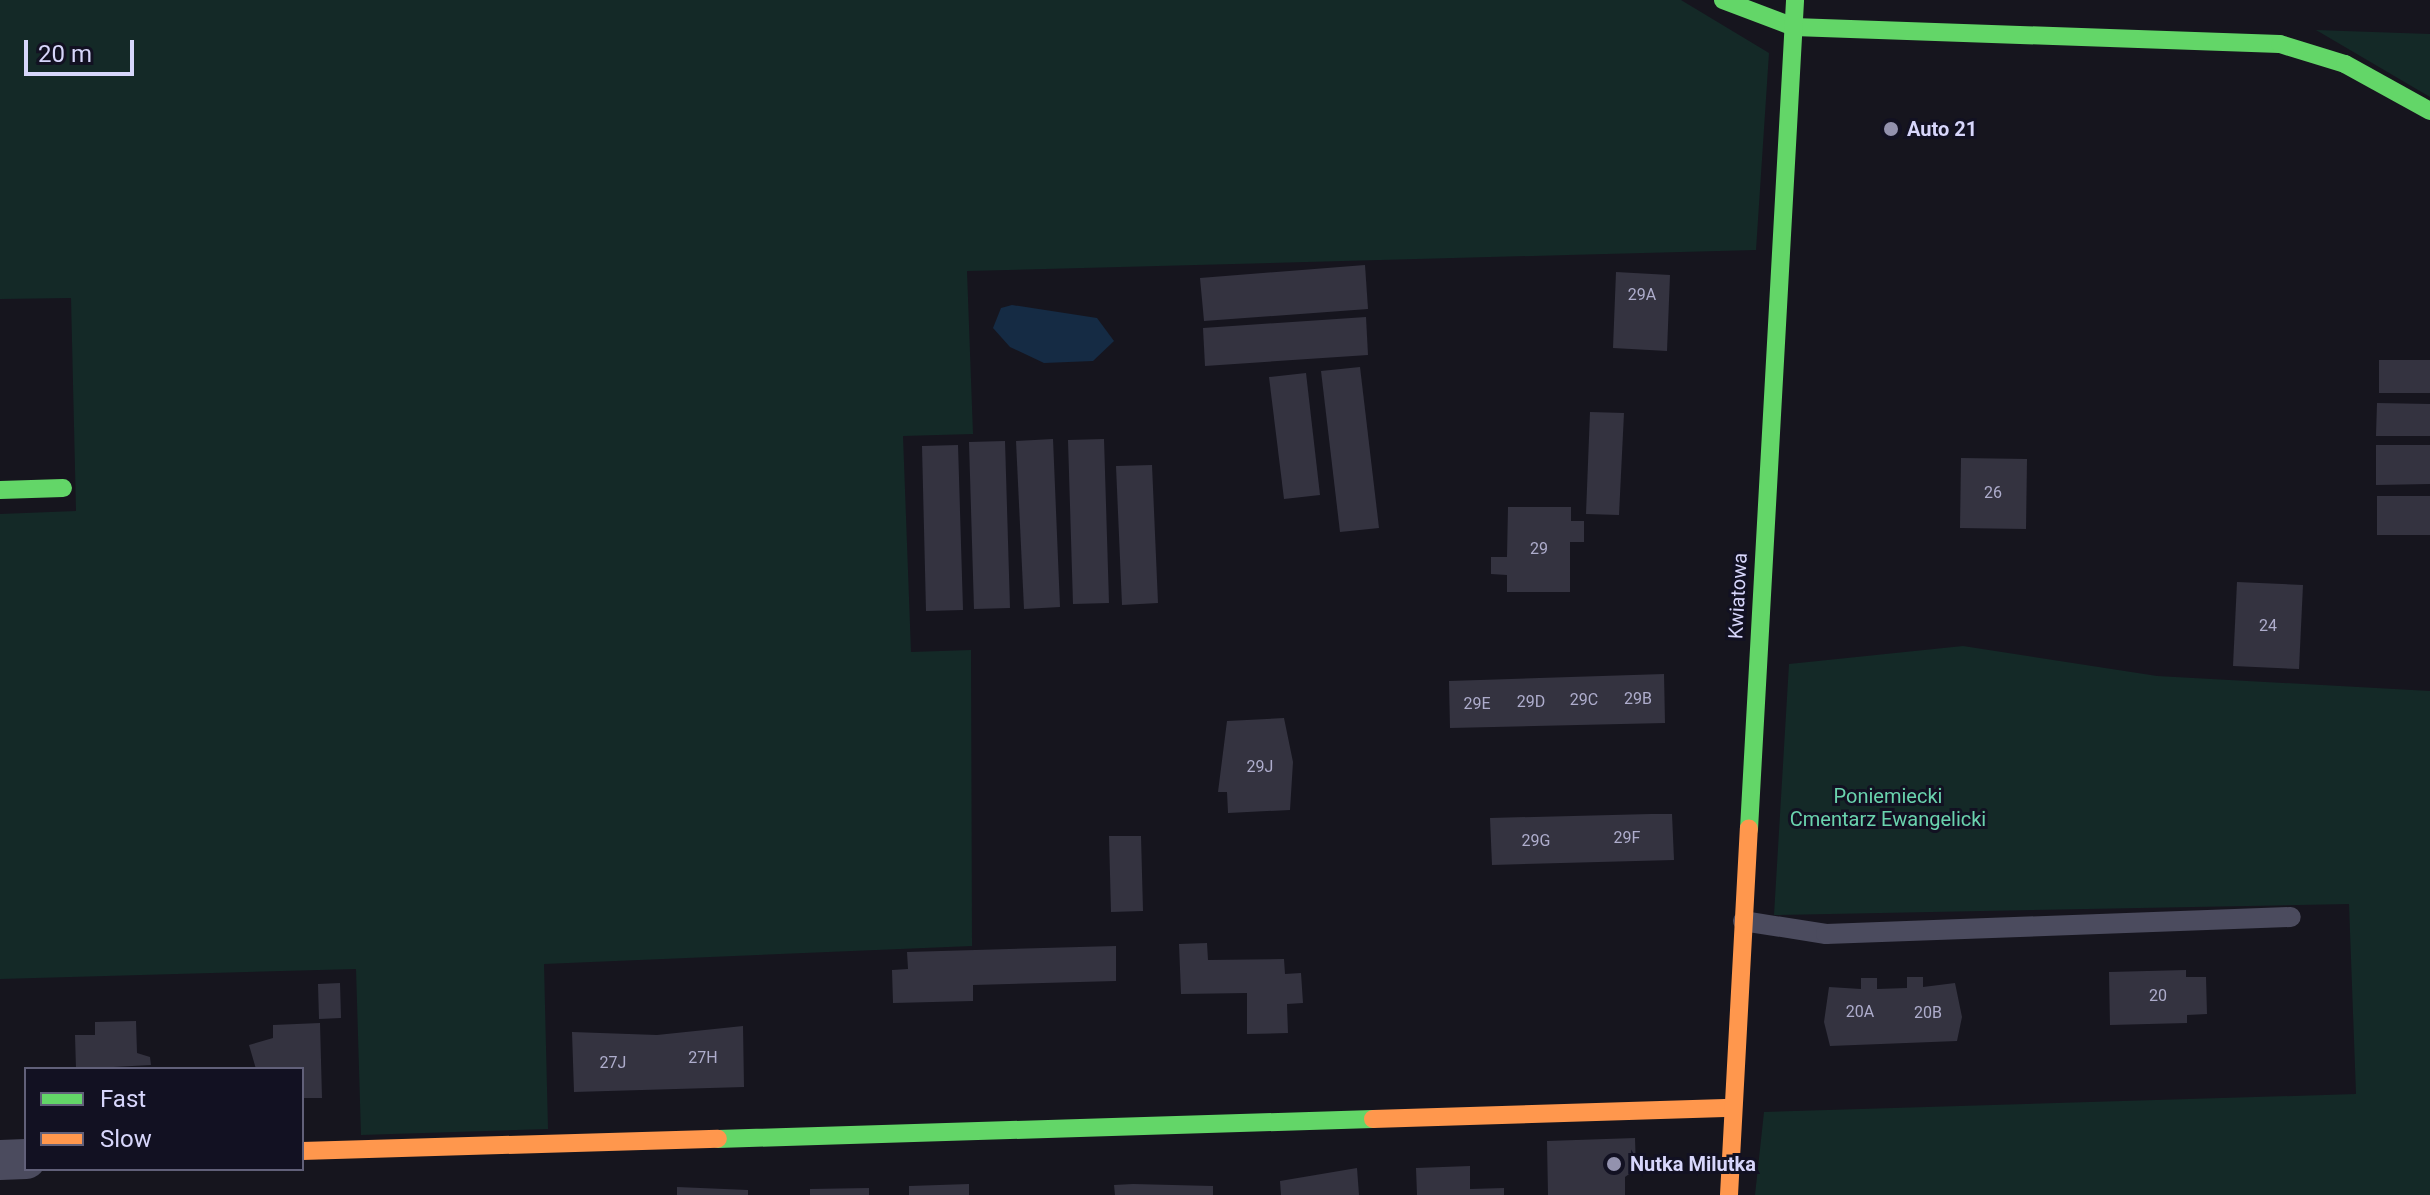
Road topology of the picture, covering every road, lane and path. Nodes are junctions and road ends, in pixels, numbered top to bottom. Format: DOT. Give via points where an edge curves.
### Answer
graph roads {
  1 [pos="1723,0"];
  2 [pos="1795,0"];
  3 [pos="1794,27"];
  4 [pos="2430,111"];
  5 [pos="63,488"];
  6 [pos="0,490"];
  7 [pos="2291,917"];
  8 [pos="1743,921"];
  9 [pos="1733,1108"];
  10 [pos="304,1151"];
  11 [pos="24,1159"];
  12 [pos="0,1160"];
  13 [pos="1729,1195"];
  1 -- 3 [label="street"];
  2 -- 3 [label="street, Kwiatowa"];
  3 -- 4 [label="street" via="2280,44 2345,64"];
  3 -- 8 [label="street, Kwiatowa"];
  5 -- 6 [label="street"];
  7 -- 8 [label="lane" via="1826,934"];
  8 -- 9 [label="street, Kwiatowa"];
  9 -- 10 [label="street"];
  9 -- 13 [label="street, Kwiatowa"];
  11 -- 12 [label="street"];
}
